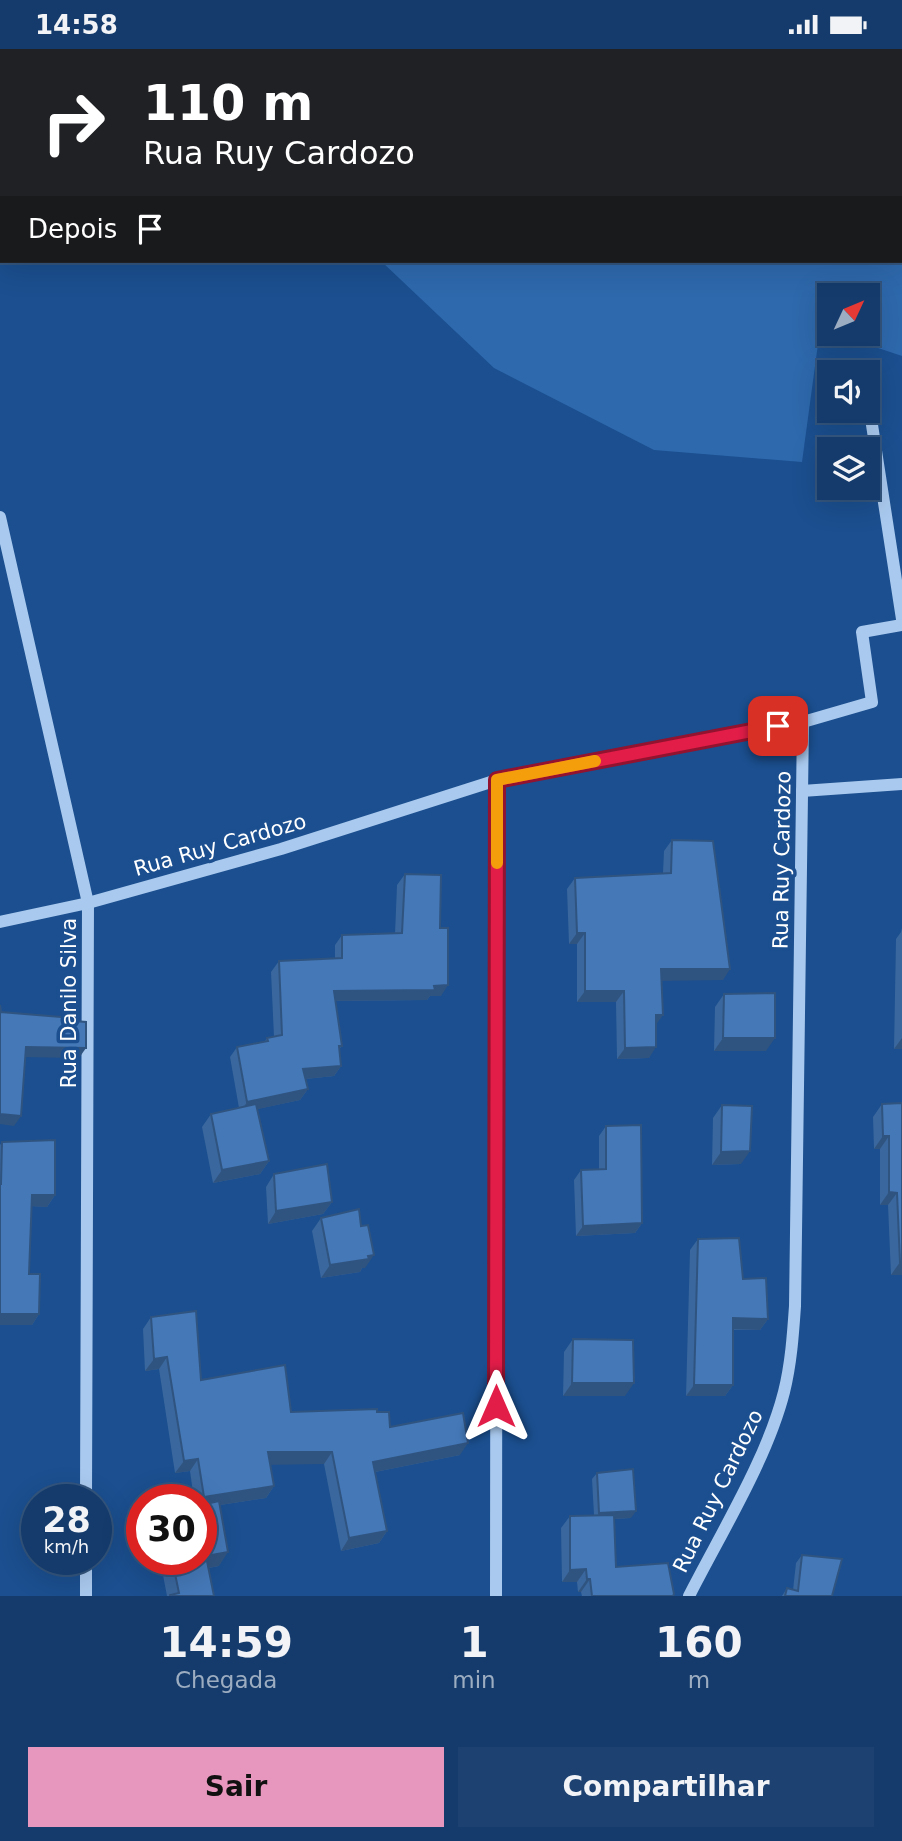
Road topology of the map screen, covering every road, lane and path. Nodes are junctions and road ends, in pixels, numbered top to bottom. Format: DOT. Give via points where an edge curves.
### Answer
graph roads {
  1 [pos="872,423"];
  2 [pos="0,517"];
  3 [pos="902,619"];
  4 [pos="902,625"];
  5 [pos="803,722"];
  6 [pos="497,780"];
  7 [pos="902,784"];
  8 [pos="802,791"];
  9 [pos="89,902"];
  10 [pos="0,922"];
  11 [pos="86,1484"];
  12 [pos="86,1575"];
  13 [pos="86,1596"];
  14 [pos="496,1596"];
  15 [pos="690,1596"];
  1 -- 3 [label="street"];
  2 -- 9 [label="street, Rua Danilo Silva"];
  4 -- 5 [label="street" via="862,632 872,702"];
  5 -- 6 [label="street, Rua Ruy Cardozo"];
  5 -- 8 [label="street, Rua Ruy Cardozo"];
  6 -- 9 [label="street, Rua Ruy Cardozo" via="281,849"];
  6 -- 14 [label="street"];
  7 -- 8 [label="street"];
  8 -- 15 [label="street, Rua Ruy Cardozo" via="795,1306 789,1361 765,1446"];
  9 -- 10 [label="street, Rua Ruy Cardozo"];
  9 -- 11 [label="street, Rua Danilo Silva"];
  12 -- 13 [label="street"];
}
